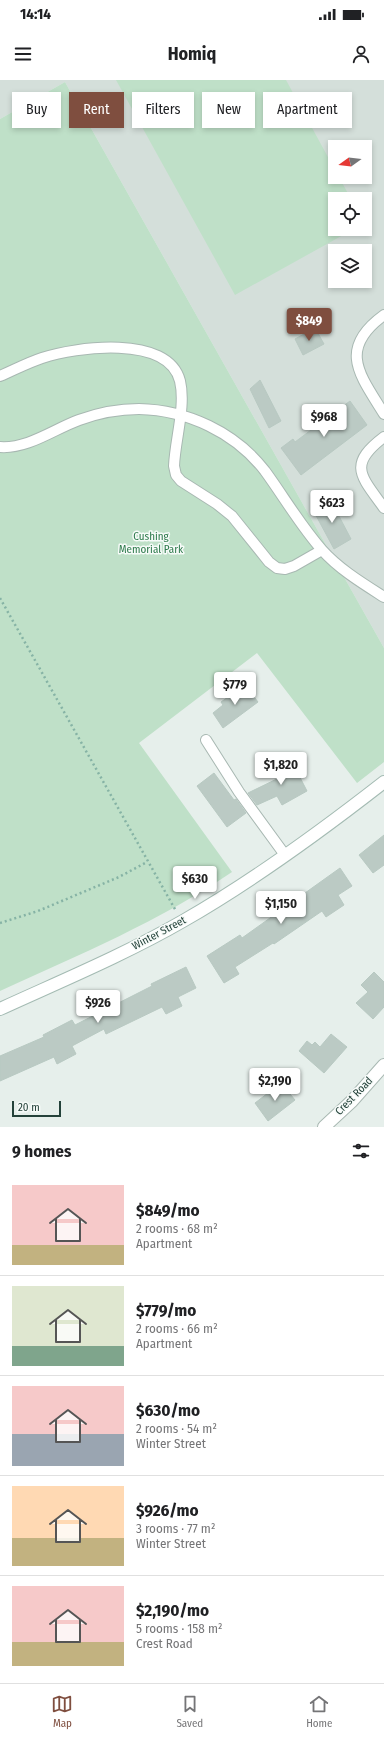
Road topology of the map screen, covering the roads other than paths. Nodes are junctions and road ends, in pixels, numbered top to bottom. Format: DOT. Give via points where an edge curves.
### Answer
graph roads {
  1 [pos="384,315"];
  2 [pos="0,376"];
  3 [pos="384,414"];
  4 [pos="180,415"];
  5 [pos="384,437"];
  6 [pos="0,447"];
  7 [pos="384,508"];
  8 [pos="322,550"];
  9 [pos="384,597"];
  10 [pos="206,740"];
  11 [pos="384,782"];
  12 [pos="285,855"];
  13 [pos="0,1009"];
  14 [pos="384,1065"];
  15 [pos="324,1127"];
  1 -- 3 [label="lane" via="361,337 357,363 364,382"];
  2 -- 4 [label="lane" via="41,358 77,350 113,348 140,351 163,358 175,370 181,390"];
  4 -- 6 [label="lane" via="158,410 118,410 79,420 18,446"];
  4 -- 8 [label="lane" via="214,428 244,448 265,472"];
  4 -- 8 [label="lane" via="174,466 181,481 208,497 232,516 269,562 277,568 294,566"];
  5 -- 7 [label="lane" via="364,455 361,472 365,482"];
  8 -- 9 [label="lane" via="346,571"];
  10 -- 12 [label="lane" via="239,792"];
  11 -- 12 [label="main road, Winter Street"];
  12 -- 13 [label="main road, Winter Street" via="182,921 145,941"];
  14 -- 15 [label="main road, Crest Road" via="352,1101"];
}
